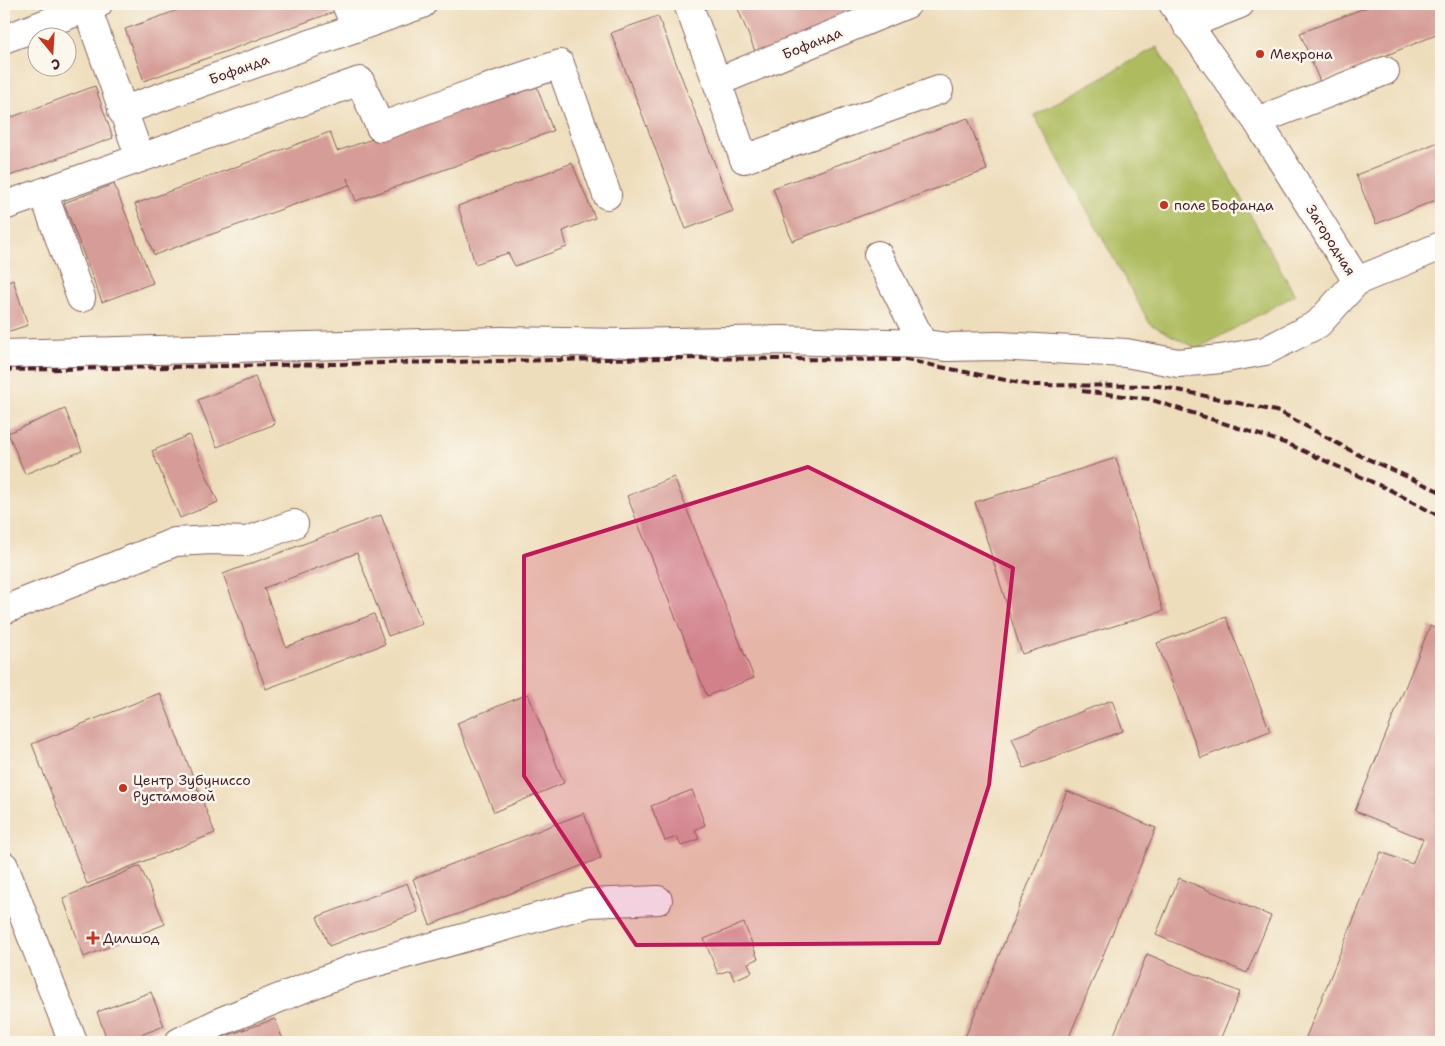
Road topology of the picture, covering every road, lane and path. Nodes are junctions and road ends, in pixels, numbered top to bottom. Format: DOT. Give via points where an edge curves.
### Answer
graph roads {
  1 [pos="422,4"];
  2 [pos="688,4"];
  3 [pos="907,4"];
  4 [pos="1240,4"];
  5 [pos="93,6"];
  6 [pos="1180,14"];
  7 [pos="351,16"];
  8 [pos="4,39"];
  9 [pos="1384,71"];
  10 [pos="717,82"];
  11 [pos="939,90"];
  12 [pos="122,111"];
  13 [pos="1257,121"];
  14 [pos="140,158"];
  15 [pos="43,192"];
  16 [pos="607,195"];
  17 [pos="4,206"];
  18 [pos="1441,246"];
  19 [pos="878,255"];
  20 [pos="1357,281"];
  21 [pos="81,298"];
  22 [pos="922,344"];
  23 [pos="4,354"];
  24 [pos="294,524"];
  25 [pos="4,610"];
  26 [pos="4,866"];
  27 [pos="658,900"];
  28 [pos="70,1041"];
  29 [pos="179,1042"];
  1 -- 7 [label="street, Бофанда"];
  2 -- 10 [label="street"];
  3 -- 10 [label="street, Бофанда"];
  4 -- 6 [label="street, Загородная"];
  5 -- 8 [label="street"];
  5 -- 12 [label="street"];
  6 -- 13 [label="street, Загородная"];
  7 -- 12 [label="street, Бофанда"];
  9 -- 13 [label="street"];
  10 -- 11 [label="street" via="744,159"];
  12 -- 14 [label="street"];
  13 -- 20 [label="street, Загородная"];
  14 -- 15 [label="street"];
  14 -- 16 [label="street" via="360,81 380,127 560,64"];
  15 -- 17 [label="street"];
  15 -- 21 [label="street"];
  18 -- 20 [label="street, Загородная"];
  19 -- 22 [label="street"];
  20 -- 22 [label="street" via="1318,324 1265,351 1221,359 1178,363 1126,353"];
  22 -- 23 [label="street" via="782,340 501,341"];
  24 -- 25 [label="street" via="247,541 175,542"];
  26 -- 28 [label="street"];
  27 -- 29 [label="street" via="589,903 352,969 222,1021"];
}
